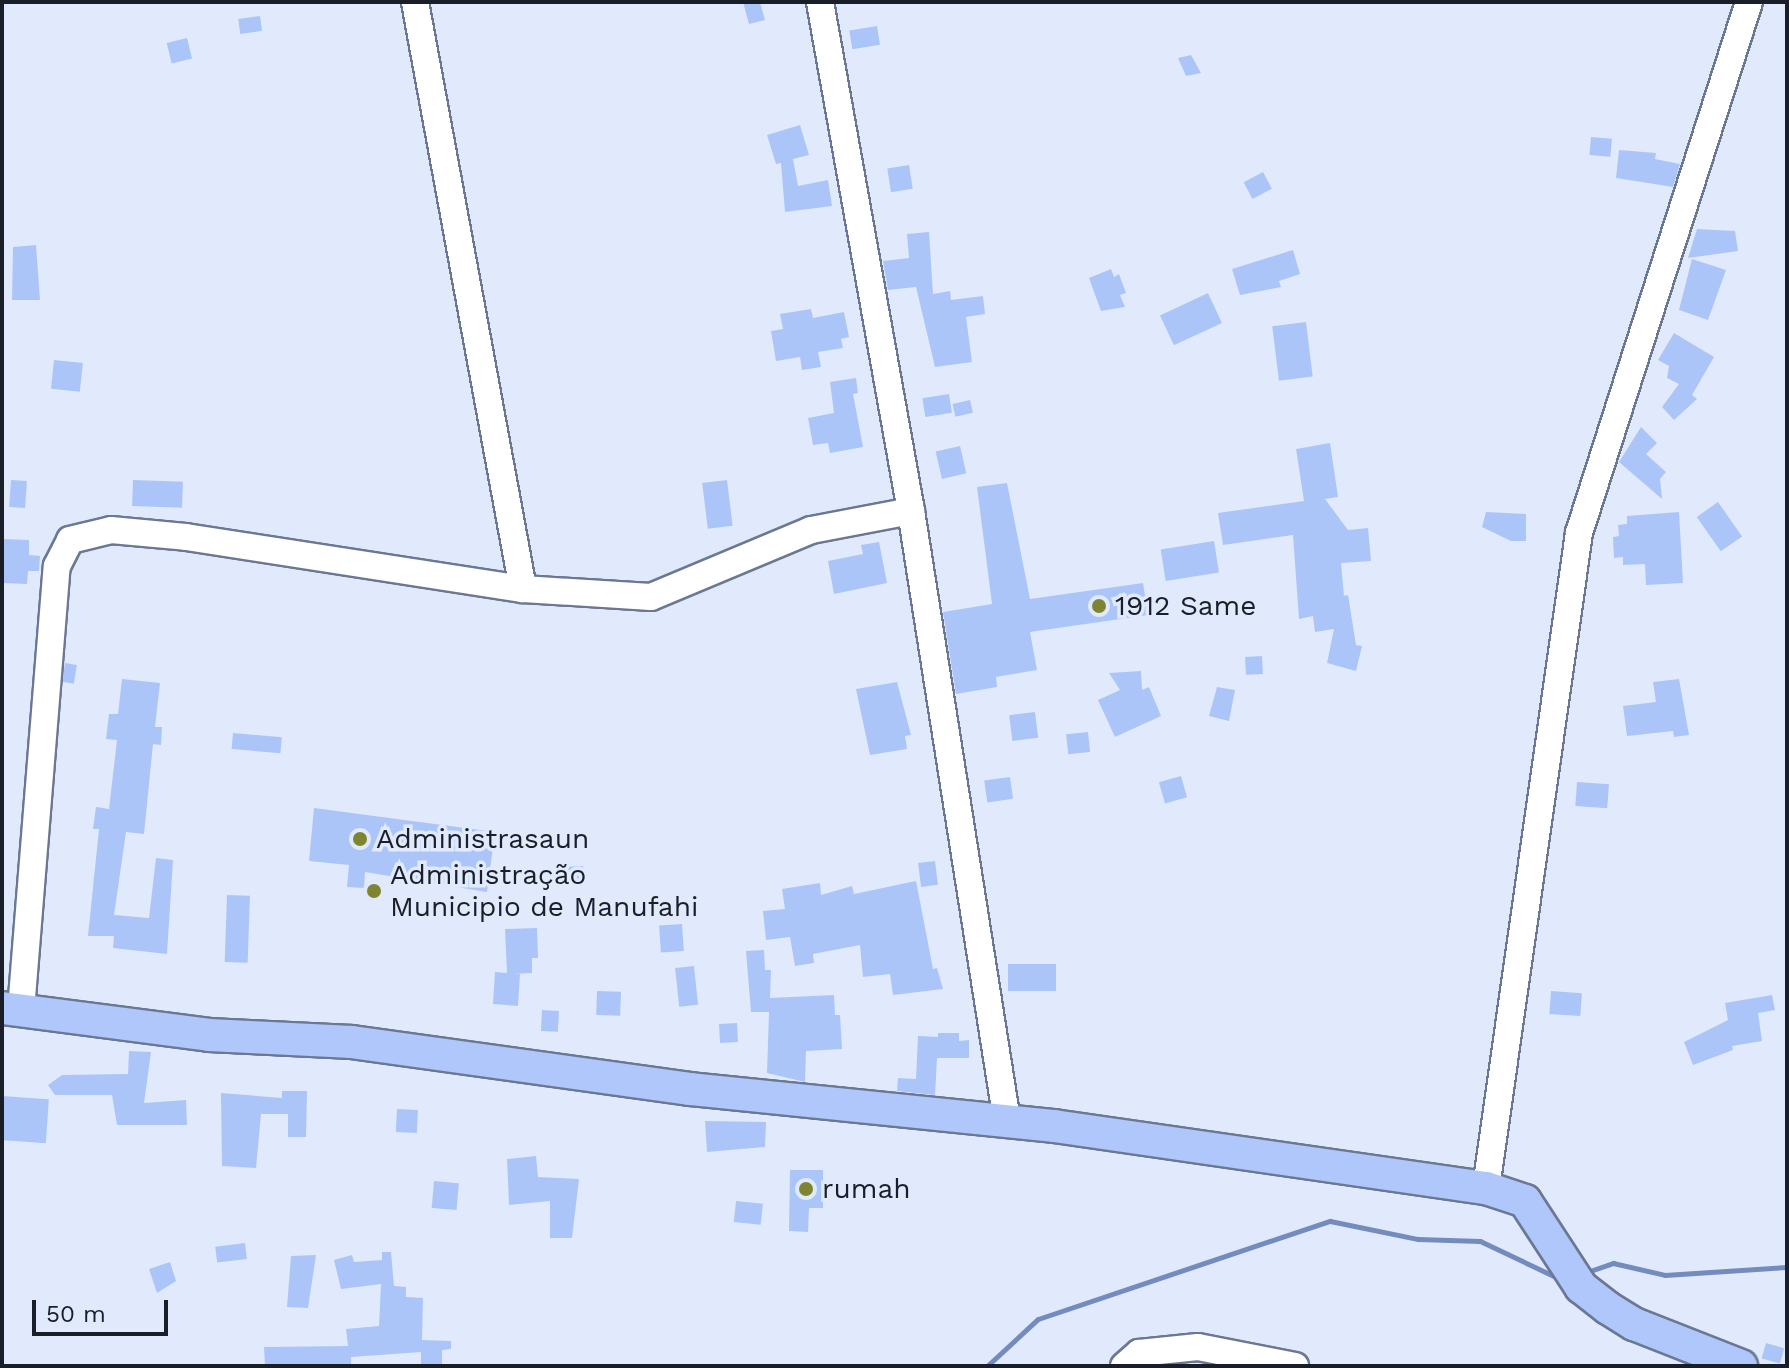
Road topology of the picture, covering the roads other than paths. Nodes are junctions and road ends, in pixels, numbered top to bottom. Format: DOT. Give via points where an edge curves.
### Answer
graph roads {
  1 [pos="415,2"];
  2 [pos="820,2"];
  3 [pos="1749,2"];
  4 [pos="911,511"];
  5 [pos="523,589"];
  6 [pos="12,1009"];
  7 [pos="1007,1121"];
  8 [pos="1486,1188"];
  9 [pos="1124,1366"];
  10 [pos="1295,1366"];
  11 [pos="1741,1366"];
  1 -- 5 [label="street"];
  2 -- 4 [label="street"];
  3 -- 8 [label="street" via="1579,533"];
  4 -- 5 [label="street" via="811,530 651,597"];
  4 -- 7 [label="street"];
  5 -- 6 [label="street" via="186,537 111,530 70,540 57,566"];
  6 -- 7 [label="main road" via="209,1035 352,1042 690,1089"];
  7 -- 8 [label="main road"];
  8 -- 11 [label="main road" via="1525,1201 1581,1287 1608,1308 1634,1324"];
  9 -- 10 [label="street" via="1139,1353 1198,1347"];
}
